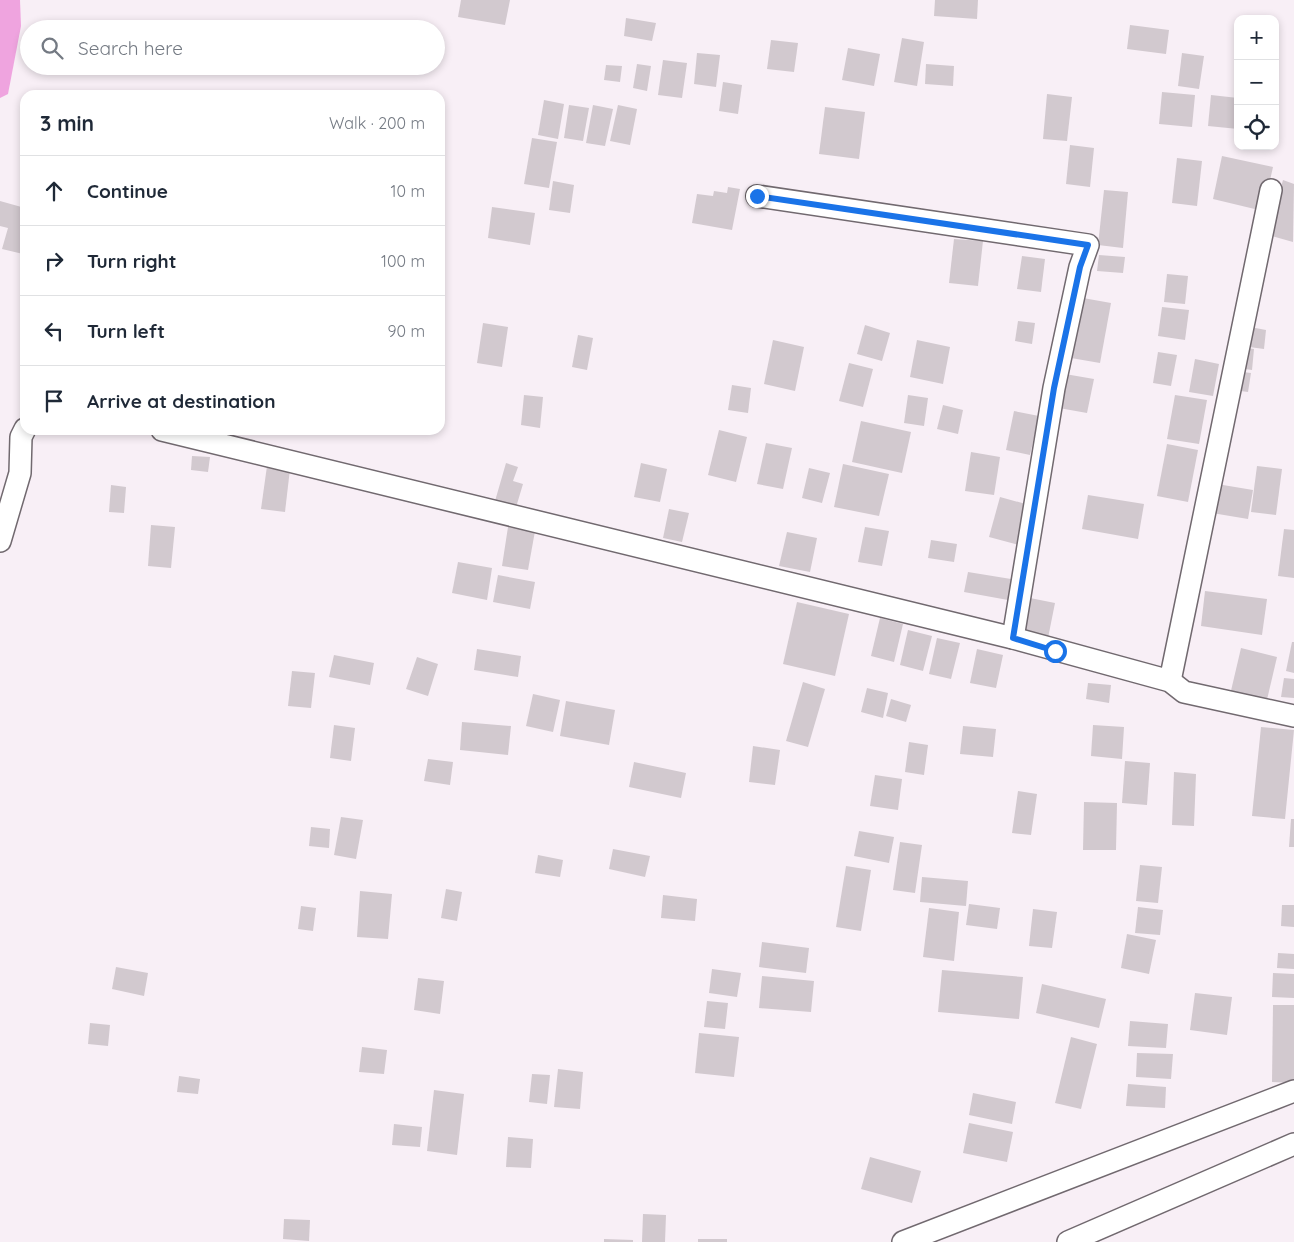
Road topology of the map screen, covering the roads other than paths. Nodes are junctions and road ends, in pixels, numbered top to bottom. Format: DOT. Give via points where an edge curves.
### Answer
graph roads {
  1 [pos="1271,190"];
  2 [pos="757,196"];
  3 [pos="22,435"];
  4 [pos="182,435"];
  5 [pos="0,541"];
  6 [pos="1013,638"];
  7 [pos="1170,681"];
  8 [pos="1294,716"];
  9 [pos="1294,1091"];
  10 [pos="1294,1144"];
  11 [pos="1075,1240"];
  12 [pos="903,1242"];
  1 -- 7 [label="street"];
  2 -- 6 [label="street" via="1088,245 1080,267 1054,388"];
  3 -- 5 [label="street" via="20,473"];
  4 -- 6 [label="street"];
  6 -- 7 [label="street"];
  7 -- 8 [label="street" via="1184,692"];
  9 -- 12 [label="street"];
  10 -- 11 [label="street"];
}
